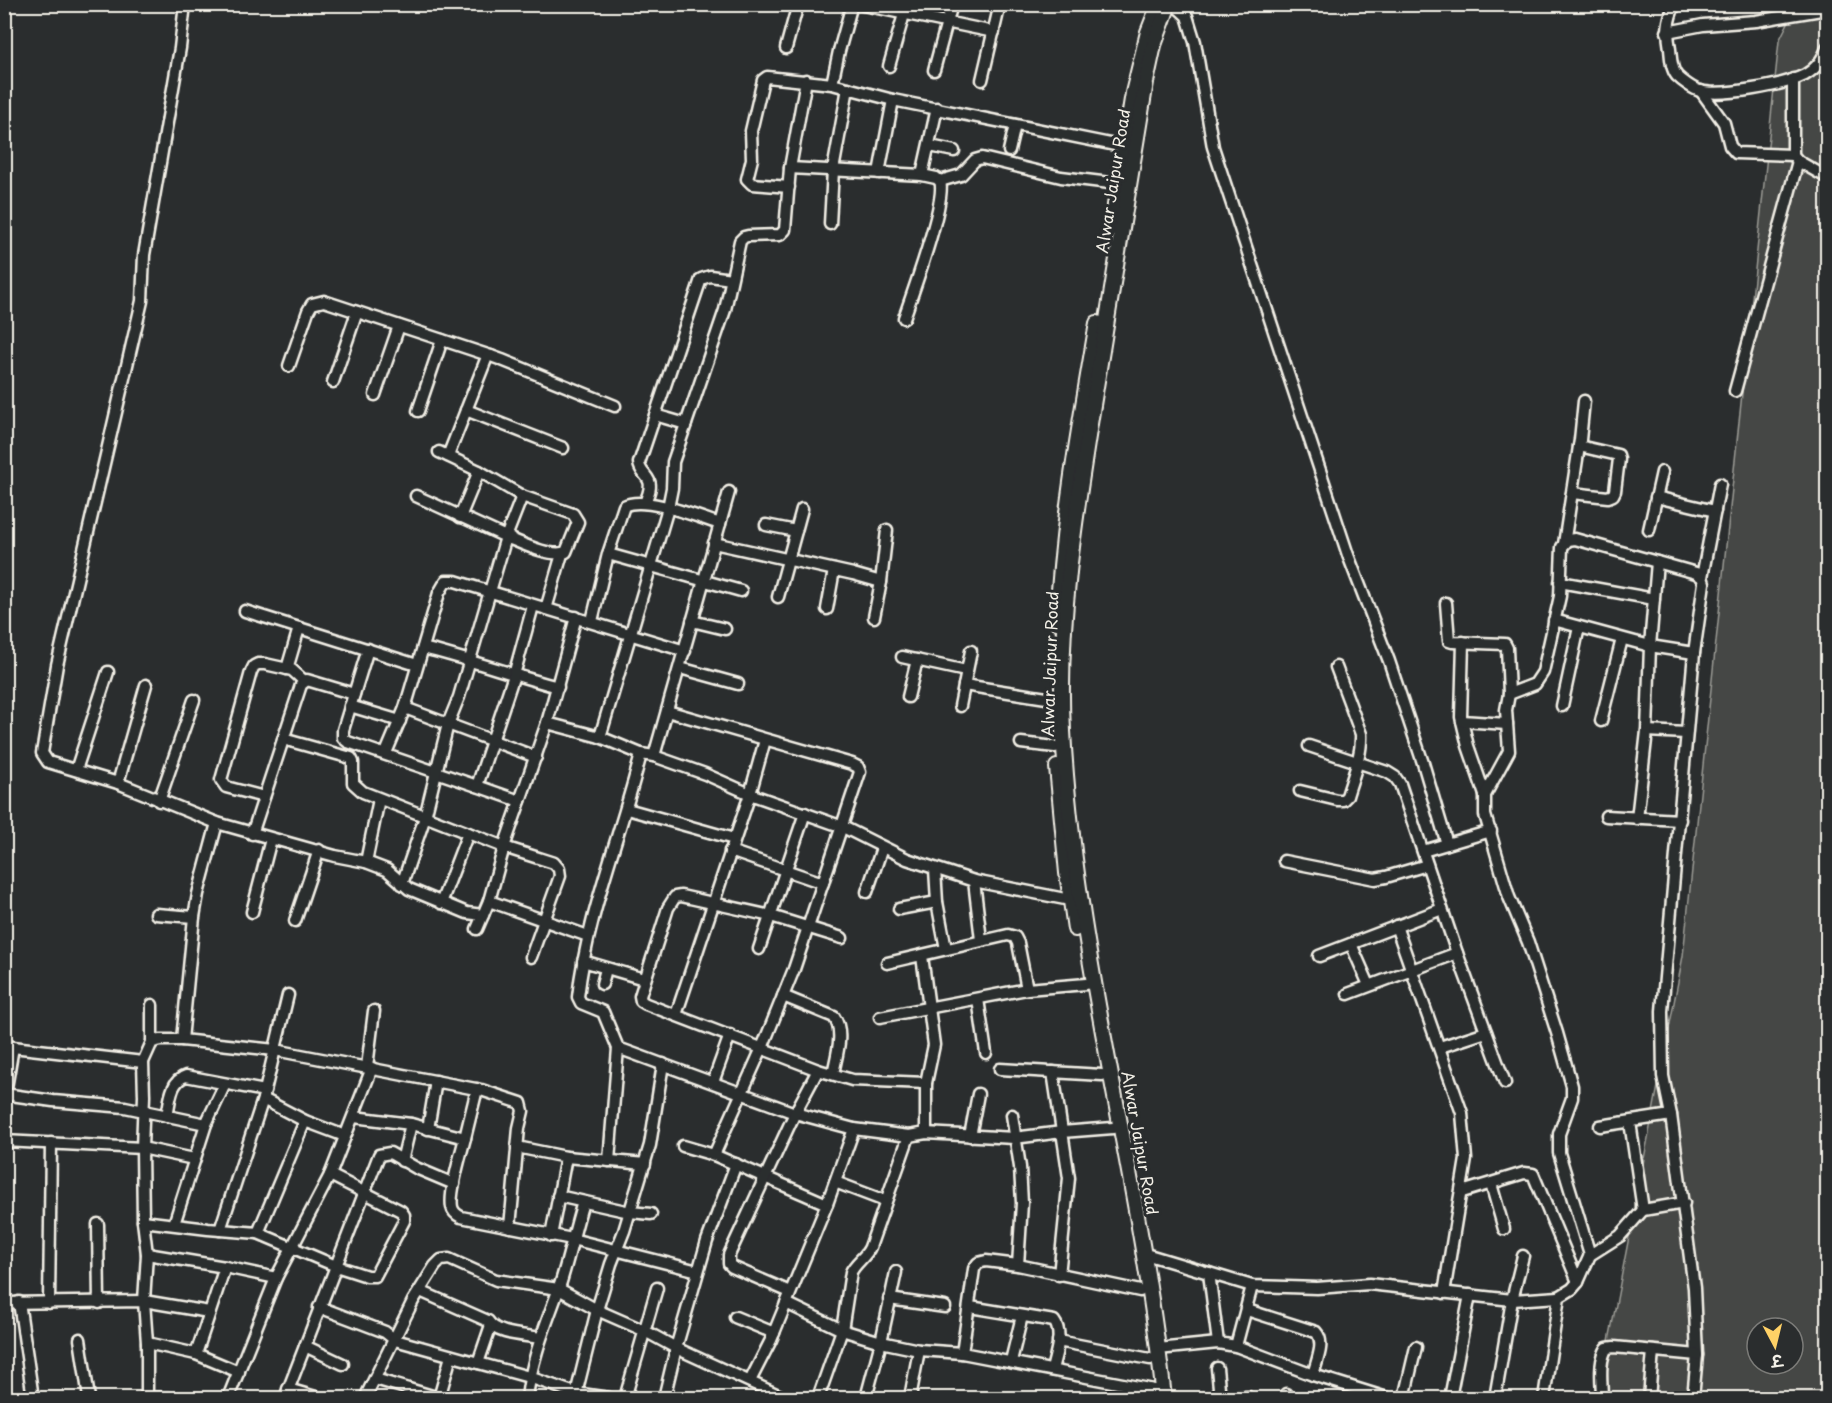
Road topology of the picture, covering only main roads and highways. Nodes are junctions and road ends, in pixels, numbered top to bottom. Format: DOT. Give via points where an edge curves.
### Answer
graph roads {
  1 [pos="1159,4"];
  2 [pos="1169,4"];
  3 [pos="1123,175"];
  4 [pos="1154,1354"];
  5 [pos="1158,1396"];
  1 -- 3 [label="main road, Alwar Jaipur Road" via="1140,63"];
  2 -- 3 [label="main road, Alwar Jaipur Road" via="1149,64"];
  3 -- 4 [label="main road, Alwar Jaipur Road" via="1078,500 1062,700 1080,902 1142,1253"];
  3 -- 4 [label="main road, Alwar Jaipur Road" via="1067,511 1053,699 1070,900"];
  4 -- 5 [label="main road, Alwar Jaipur Road"];
}
